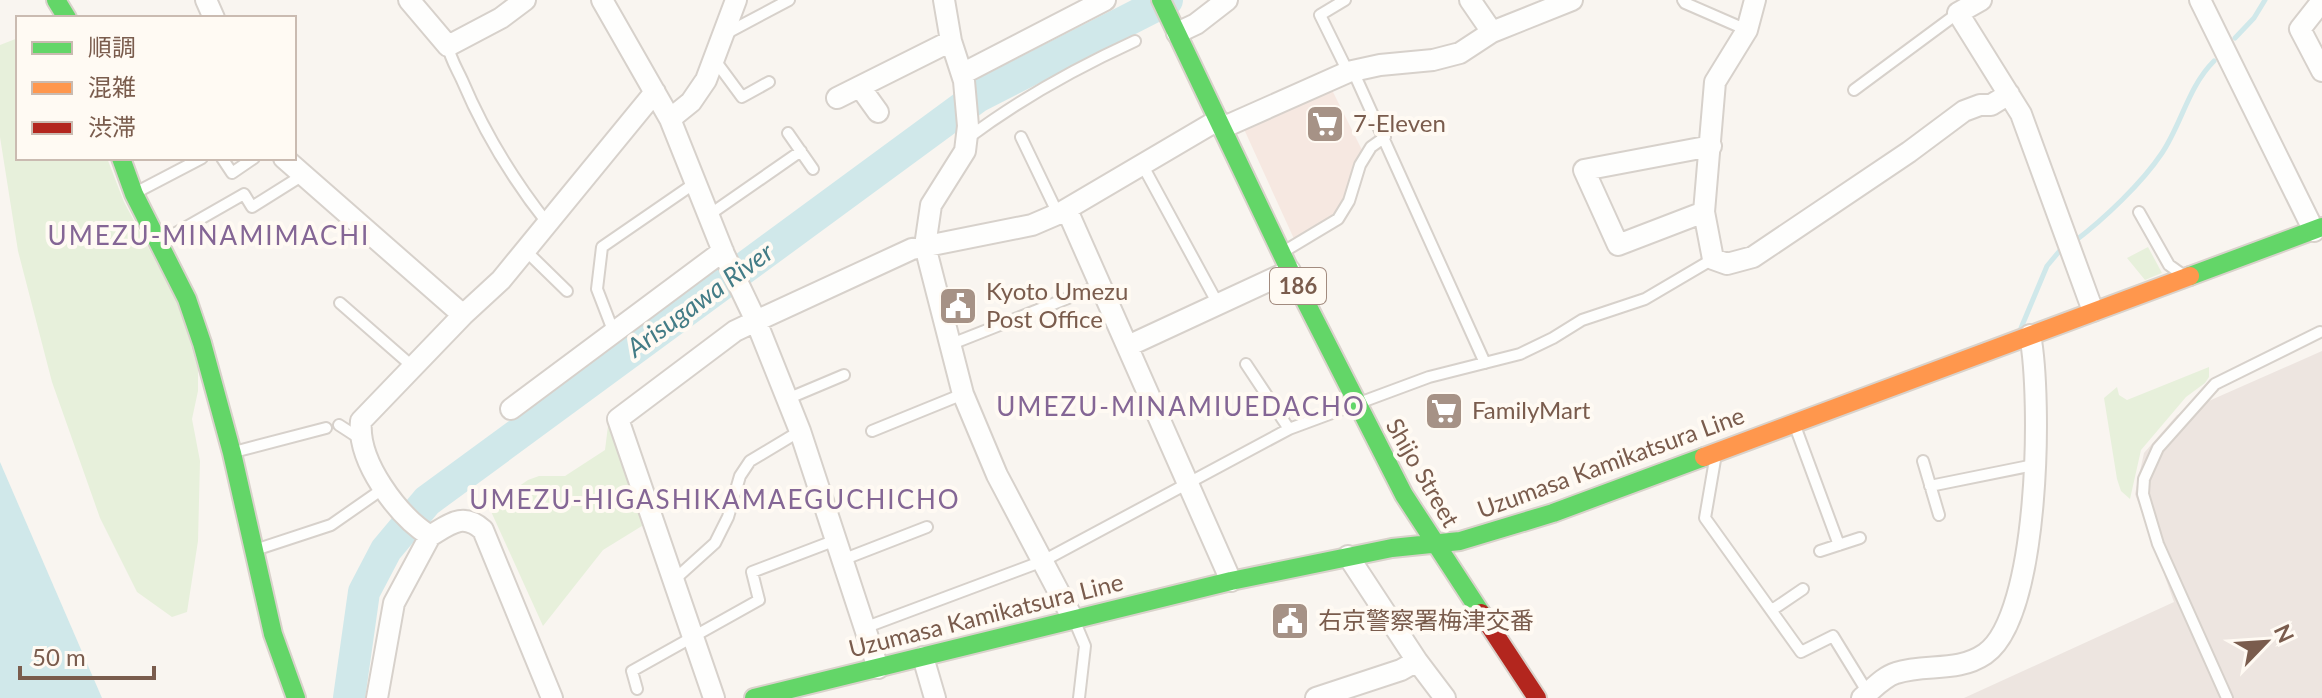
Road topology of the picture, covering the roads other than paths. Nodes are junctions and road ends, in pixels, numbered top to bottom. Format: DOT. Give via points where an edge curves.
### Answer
graph roads {
  1 [pos="409,0"];
  2 [pos="525,0"];
  3 [pos="602,0"];
  4 [pos="736,0"];
  5 [pos="789,0"];
  6 [pos="944,0"];
  7 [pos="1105,0"];
  8 [pos="1161,0"];
  9 [pos="1227,0"];
  10 [pos="1345,0"];
  11 [pos="1470,0"];
  12 [pos="1572,0"];
  13 [pos="1683,0"];
  14 [pos="1755,0"];
  15 [pos="1981,0"];
  16 [pos="2200,0"];
  17 [pos="2322,1"];
  18 [pos="1958,13"];
  19 [pos="1174,27"];
  20 [pos="1747,30"];
  21 [pos="1492,32"];
  22 [pos="724,34"];
  23 [pos="951,41"];
  24 [pos="1135,41"];
  25 [pos="448,46"];
  26 [pos="714,59"];
  27 [pos="2322,71"];
  28 [pos="1350,72"];
  29 [pos="963,78"];
  30 [pos="769,82"];
  31 [pos="860,87"];
  32 [pos="1854,90"];
  33 [pos="655,92"];
  34 [pos="2009,94"];
  35 [pos="837,98"];
  36 [pos="878,112"];
  37 [pos="670,119"];
  38 [pos="1220,124"];
  39 [pos="788,133"];
  40 [pos="967,133"];
  41 [pos="1021,137"];
  42 [pos="1385,137"];
  43 [pos="1711,146"];
  44 [pos="801,151"];
  45 [pos="122,160"];
  46 [pos="198,160"];
  47 [pos="223,160"];
  48 [pos="251,160"];
  49 [pos="286,160"];
  50 [pos="1143,166"];
  51 [pos="813,169"];
  52 [pos="303,175"];
  53 [pos="695,183"];
  54 [pos="134,194"];
  55 [pos="1062,212"];
  56 [pos="1704,212"];
  57 [pos="2139,212"];
  58 [pos="709,215"];
  59 [pos="549,225"];
  60 [pos="2318,229"];
  61 [pos="159,243"];
  62 [pos="925,246"];
  63 [pos="525,250"];
  64 [pos="724,252"];
  65 [pos="1713,259"];
  66 [pos="1286,262"];
  67 [pos="2185,276"];
  68 [pos="1101,285"];
  69 [pos="567,291"];
  70 [pos="340,303"];
  71 [pos="1218,304"];
  72 [pos="2093,311"];
  73 [pos="463,315"];
  74 [pos="756,321"];
  75 [pos="2320,332"];
  76 [pos="614,333"];
  77 [pos="2030,335"];
  78 [pos="949,345"];
  79 [pos="1128,346"];
  80 [pos="1485,363"];
  81 [pos="1246,364"];
  82 [pos="412,366"];
  83 [pos="844,375"];
  84 [pos="963,394"];
  85 [pos="787,399"];
  86 [pos="1356,403"];
  87 [pos="511,409"];
  88 [pos="1794,422"];
  89 [pos="339,425"];
  90 [pos="326,428"];
  91 [pos="1289,429"];
  92 [pos="800,431"];
  93 [pos="872,431"];
  94 [pos="359,438"];
  95 [pos="1716,452"];
  96 [pos="232,453"];
  97 [pos="1923,461"];
  98 [pos="2034,465"];
  99 [pos="1189,484"];
  100 [pos="1930,486"];
  101 [pos="384,488"];
  102 [pos="1939,515"];
  103 [pos="927,527"];
  104 [pos="425,533"];
  105 [pos="1860,538"];
  106 [pos="836,540"];
  107 [pos="1436,544"];
  108 [pos="1839,545"];
  109 [pos="253,551"];
  110 [pos="1820,551"];
  111 [pos="1348,556"];
  112 [pos="842,560"];
  113 [pos="1043,561"];
  114 [pos="674,580"];
  115 [pos="1231,581"];
  116 [pos="1803,589"];
  117 [pos="1772,610"];
  118 [pos="1073,619"];
  119 [pos="864,628"];
  120 [pos="693,636"];
  121 [pos="923,657"];
  122 [pos="1417,661"];
  123 [pos="878,668"];
  124 [pos="637,689"];
  125 [pos="1865,695"];
  126 [pos="296,698"];
  127 [pos="377,698"];
  128 [pos="552,698"];
  129 [pos="714,698"];
  130 [pos="754,698"];
  131 [pos="935,698"];
  132 [pos="1079,698"];
  133 [pos="1316,698"];
  134 [pos="1445,698"];
  135 [pos="1537,698"];
  136 [pos="2227,698"];
  1 -- 25 [label="street"];
  2 -- 25 [label="street"];
  3 -- 33 [label="street"];
  4 -- 22 [label="street"];
  5 -- 22 [label="lane"];
  6 -- 23 [label="street"];
  7 -- 29 [label="street"];
  8 -- 19 [label="main road, Shijo Street / 186"];
  9 -- 19 [label="street" via="1196,24"];
  10 -- 28 [label="lane" via="1320,15"];
  11 -- 21 [label="street"];
  12 -- 21 [label="street"];
  13 -- 20 [label="lane"];
  14 -- 20 [label="street"];
  15 -- 18 [label="street"];
  16 -- 60 [label="street"];
  17 -- 27 [label="street" via="2300,29"];
  18 -- 32 [label="lane"];
  18 -- 34 [label="street"];
  19 -- 38 [label="main road, Shijo Street / 186"];
  20 -- 43 [label="street" via="1715,82"];
  21 -- 28 [label="street" via="1460,53"];
  22 -- 26 [label="street"];
  23 -- 29 [label="street"];
  23 -- 31 [label="street"];
  24 -- 40 [label="lane" via="1076,68"];
  25 -- 59 [label="lane" via="499,154"];
  26 -- 30 [label="lane" via="742,97"];
  26 -- 37 [label="street" via="691,102"];
  28 -- 38 [label="street"];
  28 -- 42 [label="lane"];
  29 -- 40 [label="street"];
  31 -- 35 [label="street"];
  31 -- 36 [label="street"];
  33 -- 37 [label="street"];
  33 -- 59 [label="street"];
  34 -- 65 [label="street" via="1964,111 1753,257 1727,264"];
  34 -- 72 [label="street" via="2036,151"];
  37 -- 53 [label="street"];
  38 -- 50 [label="street"];
  38 -- 66 [label="main road, Shijo Street / 186"];
  39 -- 44 [label="lane"];
  40 -- 62 [label="street" via="965,151 931,205"];
  41 -- 55 [label="lane"];
  42 -- 66 [label="lane" via="1360,165 1338,219"];
  42 -- 80 [label="lane"];
  43 -- 56 [label="street"];
  43 -- 56 [label="street" via="1584,170 1618,245"];
  44 -- 51 [label="lane"];
  44 -- 58 [label="lane"];
  45 -- 54 [label="main road"];
  46 -- 54 [label="lane"];
  47 -- 48 [label="lane" via="232,173"];
  49 -- 52 [label="street"];
  50 -- 55 [label="street"];
  50 -- 71 [label="lane"];
  52 -- 61 [label="lane" via="252,207 244,194"];
  52 -- 73 [label="street"];
  53 -- 58 [label="street"];
  53 -- 76 [label="lane" via="602,247 597,289"];
  54 -- 61 [label="main road"];
  55 -- 62 [label="street" via="1032,225"];
  55 -- 68 [label="street"];
  56 -- 65 [label="street"];
  57 -- 67 [label="lane" via="2169,265"];
  58 -- 64 [label="street"];
  59 -- 63 [label="street"];
  60 -- 67 [label="main road, Uzumasa Kamikatsura Line"];
  61 -- 96 [label="main road" via="187,299"];
  62 -- 74 [label="street"];
  62 -- 78 [label="street"];
  63 -- 69 [label="lane"];
  63 -- 73 [label="street"];
  64 -- 74 [label="street"];
  64 -- 76 [label="street"];
  65 -- 80 [label="lane" via="1645,299 1582,320 1520,354"];
  66 -- 71 [label="street"];
  66 -- 86 [label="main road, Shijo Street / 186"];
  67 -- 72 [label="main road, Uzumasa Kamikatsura Line"];
  68 -- 78 [label="lane"];
  68 -- 79 [label="street"];
  70 -- 82 [label="lane"];
  71 -- 79 [label="street"];
  72 -- 77 [label="main road, Uzumasa Kamikatsura Line"];
  73 -- 82 [label="street"];
  74 -- 85 [label="street"];
  74 -- 114 [label="street" via="735,331 618,419"];
  75 -- 136 [label="lane" via="2215,384 2158,448 2144,479 2143,494 2158,544"];
  76 -- 87 [label="street"];
  77 -- 88 [label="main road, Uzumasa Kamikatsura Line"];
  77 -- 98 [label="street"];
  78 -- 84 [label="street"];
  79 -- 99 [label="street"];
  80 -- 86 [label="lane"];
  81 -- 91 [label="lane"];
  82 -- 94 [label="street" via="361,421"];
  83 -- 85 [label="lane"];
  84 -- 93 [label="lane"];
  84 -- 113 [label="street" via="997,475"];
  85 -- 92 [label="street"];
  86 -- 91 [label="lane"];
  86 -- 107 [label="main road, Shijo Street / 186"];
  88 -- 95 [label="main road, Uzumasa Kamikatsura Line"];
  88 -- 108 [label="lane"];
  89 -- 94 [label="lane"];
  90 -- 96 [label="lane"];
  91 -- 99 [label="lane"];
  92 -- 106 [label="street"];
  92 -- 114 [label="lane" via="750,461 715,543"];
  94 -- 101 [label="street"];
  95 -- 107 [label="main road, Uzumasa Kamikatsura Line" via="1553,513"];
  95 -- 117 [label="lane" via="1705,518"];
  96 -- 109 [label="main road"];
  97 -- 100 [label="lane"];
  98 -- 100 [label="lane"];
  98 -- 125 [label="street" via="2024,566 2006,629 1997,642 1970,663 1896,672"];
  99 -- 113 [label="lane"];
  99 -- 115 [label="street"];
  100 -- 102 [label="lane"];
  101 -- 104 [label="street"];
  101 -- 109 [label="lane" via="331,525"];
  103 -- 112 [label="lane"];
  104 -- 127 [label="street" via="394,603"];
  104 -- 128 [label="street" via="464,520 483,530"];
  105 -- 108 [label="lane"];
  106 -- 112 [label="street"];
  106 -- 120 [label="lane" via="752,572 759,600"];
  107 -- 111 [label="main road, Uzumasa Kamikatsura Line"];
  107 -- 135 [label="main road, Shijo Street / 186"];
  108 -- 110 [label="lane"];
  109 -- 126 [label="main road" via="273,634"];
  111 -- 115 [label="main road, Uzumasa Kamikatsura Line"];
  111 -- 122 [label="street"];
  112 -- 119 [label="street"];
  113 -- 118 [label="street"];
  113 -- 119 [label="lane"];
  114 -- 120 [label="street"];
  115 -- 118 [label="main road, Uzumasa Kamikatsura Line"];
  116 -- 117 [label="lane"];
  117 -- 125 [label="lane" via="1801,652 1833,636"];
  118 -- 121 [label="main road, Uzumasa Kamikatsura Line"];
  118 -- 132 [label="lane" via="1085,646"];
  119 -- 123 [label="street"];
  120 -- 124 [label="lane" via="632,671"];
  120 -- 129 [label="street"];
  121 -- 123 [label="main road, Uzumasa Kamikatsura Line"];
  121 -- 131 [label="street"];
  122 -- 133 [label="street"];
  122 -- 134 [label="street"];
  123 -- 130 [label="main road, Uzumasa Kamikatsura Line"];
}
